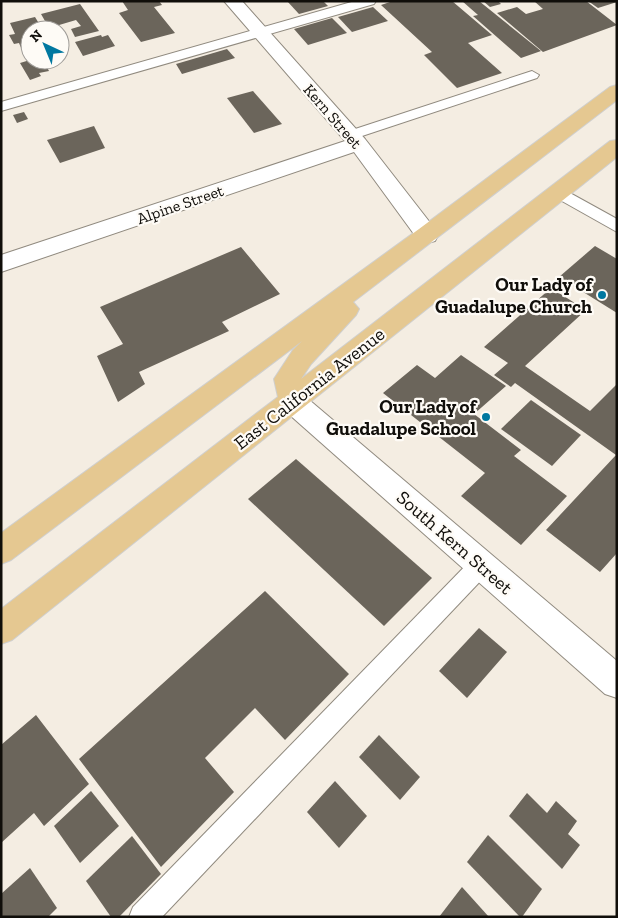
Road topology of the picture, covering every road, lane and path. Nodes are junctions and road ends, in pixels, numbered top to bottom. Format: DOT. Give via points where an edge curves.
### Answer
graph roads {
  1 [pos="232,1"];
  2 [pos="370,1"];
  3 [pos="260,33"];
  4 [pos="532,75"];
  5 [pos="617,91"];
  6 [pos="1,107"];
  7 [pos="354,139"];
  8 [pos="613,154"];
  9 [pos="559,192"];
  10 [pos="617,226"];
  11 [pos="427,235"];
  12 [pos="392,260"];
  13 [pos="1,264"];
  14 [pos="292,401"];
  15 [pos="1,550"];
  16 [pos="481,565"];
  17 [pos="1,629"];
  18 [pos="617,682"];
  19 [pos="143,917"];
  1 -- 3 [label="street, Kern Street"];
  2 -- 3 [label="lane"];
  3 -- 6 [label="lane"];
  3 -- 7 [label="street, Kern Street"];
  4 -- 7 [label="lane"];
  5 -- 11 [label="main road"];
  7 -- 11 [label="street, Kern Street"];
  7 -- 13 [label="street, Alpine Street"];
  8 -- 9 [label="main road, East California Avenue"];
  9 -- 10 [label="lane"];
  9 -- 14 [label="main road, East California Avenue"];
  11 -- 12 [label="main road"];
  12 -- 14 [label="main road" via="302,357 287,379"];
  12 -- 15 [label="main road"];
  14 -- 16 [label="street, South Kern Street"];
  14 -- 17 [label="main road, East California Avenue"];
  16 -- 18 [label="street, South Kern Street"];
  16 -- 19 [label="lane"];
}
